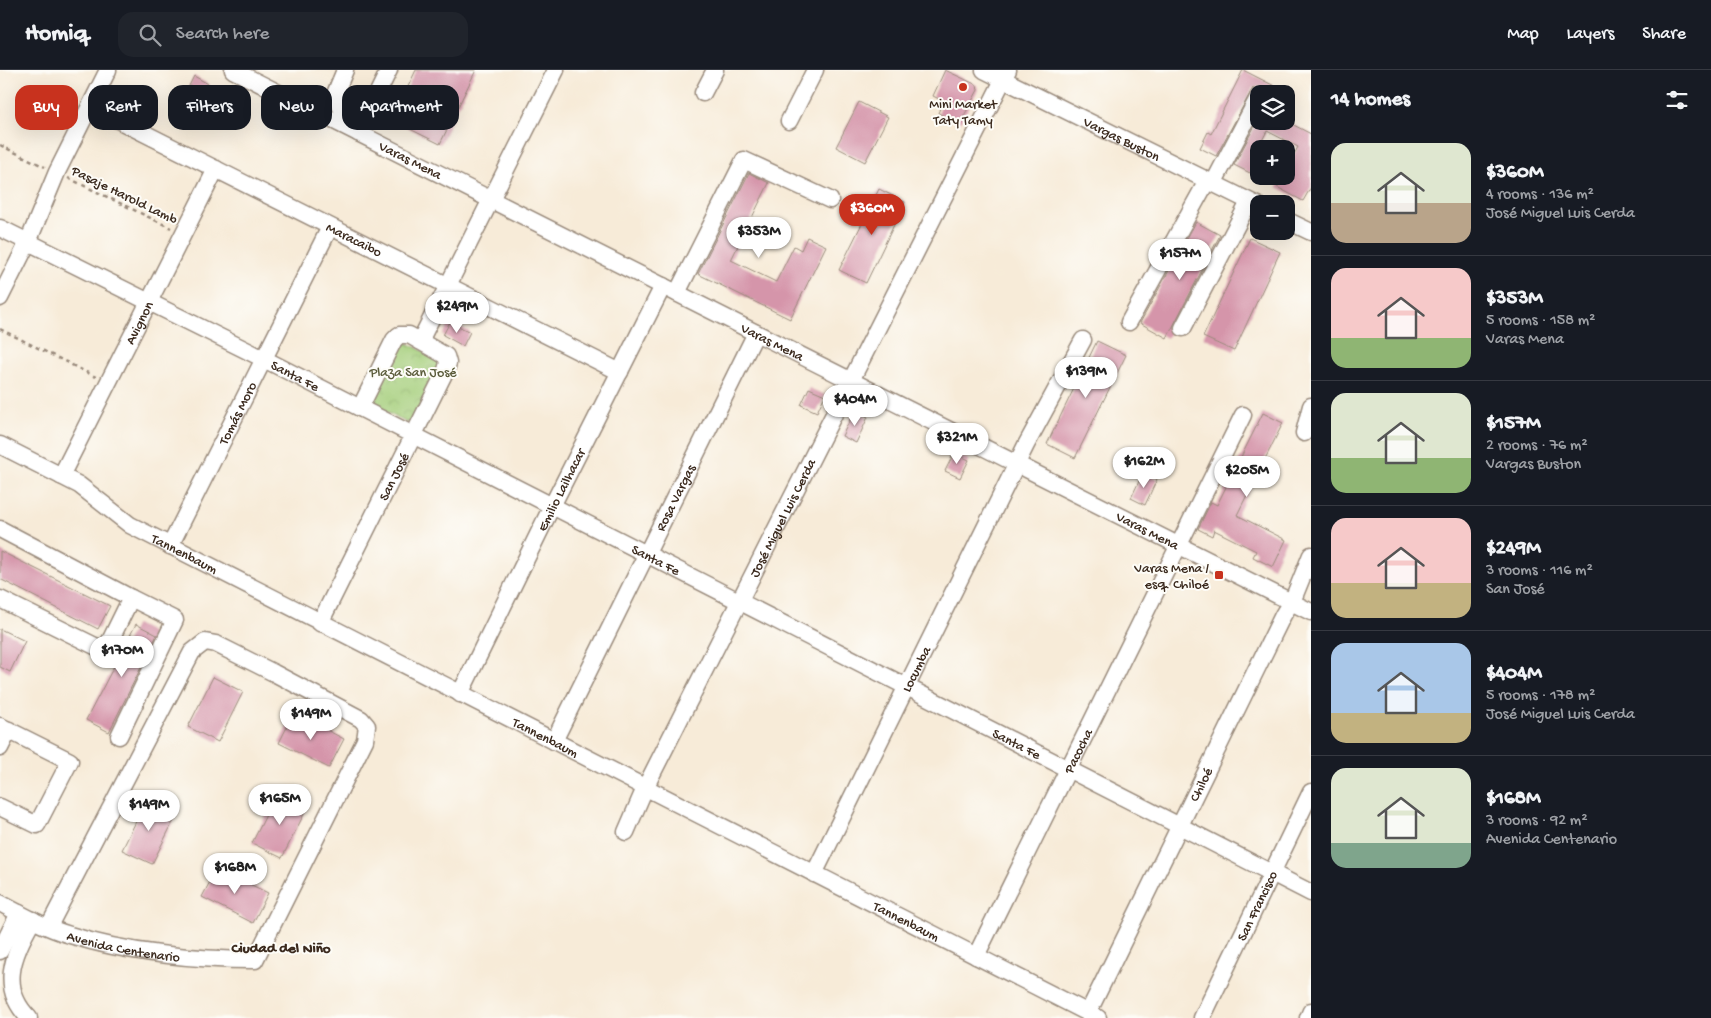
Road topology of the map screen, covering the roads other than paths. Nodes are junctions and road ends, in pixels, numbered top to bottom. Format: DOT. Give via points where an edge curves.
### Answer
graph roads {
  1 [pos="108,70"];
  2 [pos="233,70"];
  3 [pos="345,70"];
  4 [pos="389,70"];
  5 [pos="556,70"];
  6 [pos="715,70"];
  7 [pos="815,70"];
  8 [pos="984,70"];
  9 [pos="1005,75"];
  10 [pos="100,85"];
  11 [pos="703,93"];
  12 [pos="88,109"];
  13 [pos="1250,111"];
  14 [pos="789,121"];
  15 [pos="339,123"];
  16 [pos="137,130"];
  17 [pos="358,133"];
  18 [pos="216,170"];
  19 [pos="1210,182"];
  20 [pos="490,199"];
  21 [pos="830,200"];
  22 [pos="1250,202"];
  23 [pos="1250,211"];
  24 [pos="1295,224"];
  25 [pos="330,227"];
  26 [pos="0,228"];
  27 [pos="1311,232"];
  28 [pos="28,242"];
  29 [pos="448,286"];
  30 [pos="670,290"];
  31 [pos="0,298"];
  32 [pos="150,302"];
  33 [pos="1129,322"];
  34 [pos="1183,328"];
  35 [pos="756,333"];
  36 [pos="1083,340"];
  37 [pos="420,341"];
  38 [pos="264,359"];
  39 [pos="620,372"];
  40 [pos="850,380"];
  41 [pos="1311,406"];
  42 [pos="360,408"];
  43 [pos="1243,415"];
  44 [pos="1304,433"];
  45 [pos="414,436"];
  46 [pos="0,445"];
  47 [pos="1017,464"];
  48 [pos="61,476"];
  49 [pos="552,506"];
  50 [pos="0,529"];
  51 [pos="170,546"];
  52 [pos="1179,546"];
  53 [pos="646,554"];
  54 [pos="1311,555"];
  55 [pos="131,598"];
  56 [pos="0,599"];
  57 [pos="739,601"];
  58 [pos="1291,602"];
  59 [pos="1311,612"];
  60 [pos="320,623"];
  61 [pos="906,687"];
  62 [pos="460,694"];
  63 [pos="5,728"];
  64 [pos="120,736"];
  65 [pos="554,741"];
  66 [pos="0,748"];
  67 [pos="1068,769"];
  68 [pos="645,788"];
  69 [pos="1311,792"];
  70 [pos="0,807"];
  71 [pos="1180,826"];
  72 [pos="626,832"];
  73 [pos="1272,873"];
  74 [pos="814,874"];
  75 [pos="1311,892"];
  76 [pos="0,903"];
  77 [pos="26,916"];
  78 [pos="48,926"];
  79 [pos="0,951"];
  80 [pos="976,956"];
  81 [pos="1093,1016"];
  82 [pos="29,1018"];
  83 [pos="1202,1018"];
  1 -- 10 [label="street"];
  2 -- 15 [label="street, Varas Mena"];
  3 -- 15 [label="street" via="335,94 343,112"];
  4 -- 17 [label="street"];
  5 -- 20 [label="street"];
  6 -- 11 [label="street"];
  7 -- 14 [label="street"];
  8 -- 9 [label="street, Vargas Buston"];
  9 -- 19 [label="street, Vargas Buston"];
  9 -- 40 [label="street, José Miguel Luis Cerda"];
  12 -- 28 [label="street" via="51,170"];
  13 -- 19 [label="street"];
  15 -- 17 [label="street, Varas Mena"];
  16 -- 18 [label="street, Maracaibo"];
  17 -- 20 [label="street, Varas Mena"];
  18 -- 25 [label="street, Maracaibo"];
  18 -- 32 [label="street, Avignon"];
  19 -- 22 [label="street, Vargas Buston"];
  19 -- 33 [label="street"];
  20 -- 29 [label="street"];
  20 -- 30 [label="street, Varas Mena"];
  21 -- 30 [label="street, Emilio Lailhacar" via="744,160"];
  23 -- 34 [label="street"];
  24 -- 27 [label="street"];
  25 -- 29 [label="street, Maracaibo"];
  25 -- 38 [label="street, Tomás Moro"];
  26 -- 28 [label="street, Santa Fe"];
  28 -- 31 [label="street"];
  28 -- 32 [label="street, Santa Fe"];
  29 -- 37 [label="street"];
  29 -- 39 [label="street, Maracaibo"];
  30 -- 35 [label="street, Varas Mena"];
  30 -- 39 [label="street, Emilio Lailhacar"];
  32 -- 38 [label="street, Santa Fe"];
  32 -- 48 [label="street, Avignon"];
  35 -- 40 [label="street, Varas Mena"];
  35 -- 53 [label="street, Rosa Vargas"];
  36 -- 47 [label="street, Locumba"];
  37 -- 42 [label="street, San José" via="405,334 396,338"];
  37 -- 45 [label="street, San José" via="444,355 448,365"];
  38 -- 42 [label="street, Santa Fe"];
  38 -- 51 [label="street, Tomás Moro"];
  39 -- 49 [label="street, Emilio Lailhacar"];
  40 -- 47 [label="street, Varas Mena"];
  40 -- 57 [label="street, José Miguel Luis Cerda"];
  41 -- 44 [label="street"];
  42 -- 45 [label="street, Santa Fe"];
  43 -- 52 [label="street, Pacocha"];
  45 -- 49 [label="street, Santa Fe"];
  45 -- 60 [label="street, San José"];
  46 -- 48 [label="street, Tannenbaum"];
  47 -- 52 [label="street, Varas Mena"];
  47 -- 61 [label="street, Locumba"];
  48 -- 51 [label="street, Tannenbaum" via="88,491 122,521"];
  49 -- 53 [label="street, Santa Fe"];
  49 -- 62 [label="street, Emilio Lailhacar"];
  50 -- 55 [label="street"];
  51 -- 60 [label="street, Tannenbaum"];
  52 -- 58 [label="street, Varas Mena"];
  52 -- 67 [label="street, Pacocha"];
  53 -- 57 [label="street, Santa Fe"];
  53 -- 65 [label="street, Rosa Vargas"];
  54 -- 58 [label="street, Chiloé"];
  55 -- 56 [label="street" via="105,650"];
  55 -- 64 [label="street" via="175,620"];
  57 -- 61 [label="street, Santa Fe"];
  57 -- 68 [label="street, José Miguel Luis Cerda"];
  58 -- 59 [label="street, Varas Mena"];
  58 -- 71 [label="street, Chiloé"];
  60 -- 62 [label="street, Tannenbaum"];
  61 -- 67 [label="street, Santa Fe"];
  61 -- 74 [label="street, Locumba"];
  62 -- 65 [label="street, Tannenbaum"];
  63 -- 66 [label="street"];
  63 -- 70 [label="street" via="70,761 36,826"];
  65 -- 68 [label="street, Tannenbaum"];
  67 -- 71 [label="street, Santa Fe"];
  67 -- 80 [label="street, Pacocha"];
  68 -- 72 [label="street, José Miguel Luis Cerda"];
  68 -- 74 [label="street, Tannenbaum"];
  69 -- 73 [label="street, San Francisco"];
  71 -- 73 [label="street, Santa Fe"];
  71 -- 81 [label="street, Chiloé"];
  73 -- 75 [label="street, Santa Fe"];
  73 -- 83 [label="street, San Francisco"];
  74 -- 80 [label="street, Tannenbaum"];
  76 -- 77 [label="street, Avenida Centenario"];
  77 -- 78 [label="street, Avenida Centenario"];
  77 -- 79 [label="street"];
  77 -- 82 [label="street" via="2,982 14,1009"];
  78 -- 78 [label="street, Avenida Centenario" via="69,935 130,948 220,960 255,960 365,740 367,726 360,719 274,673 216,644 205,642 192,652"];
  80 -- 81 [label="street, Tannenbaum"];
}
